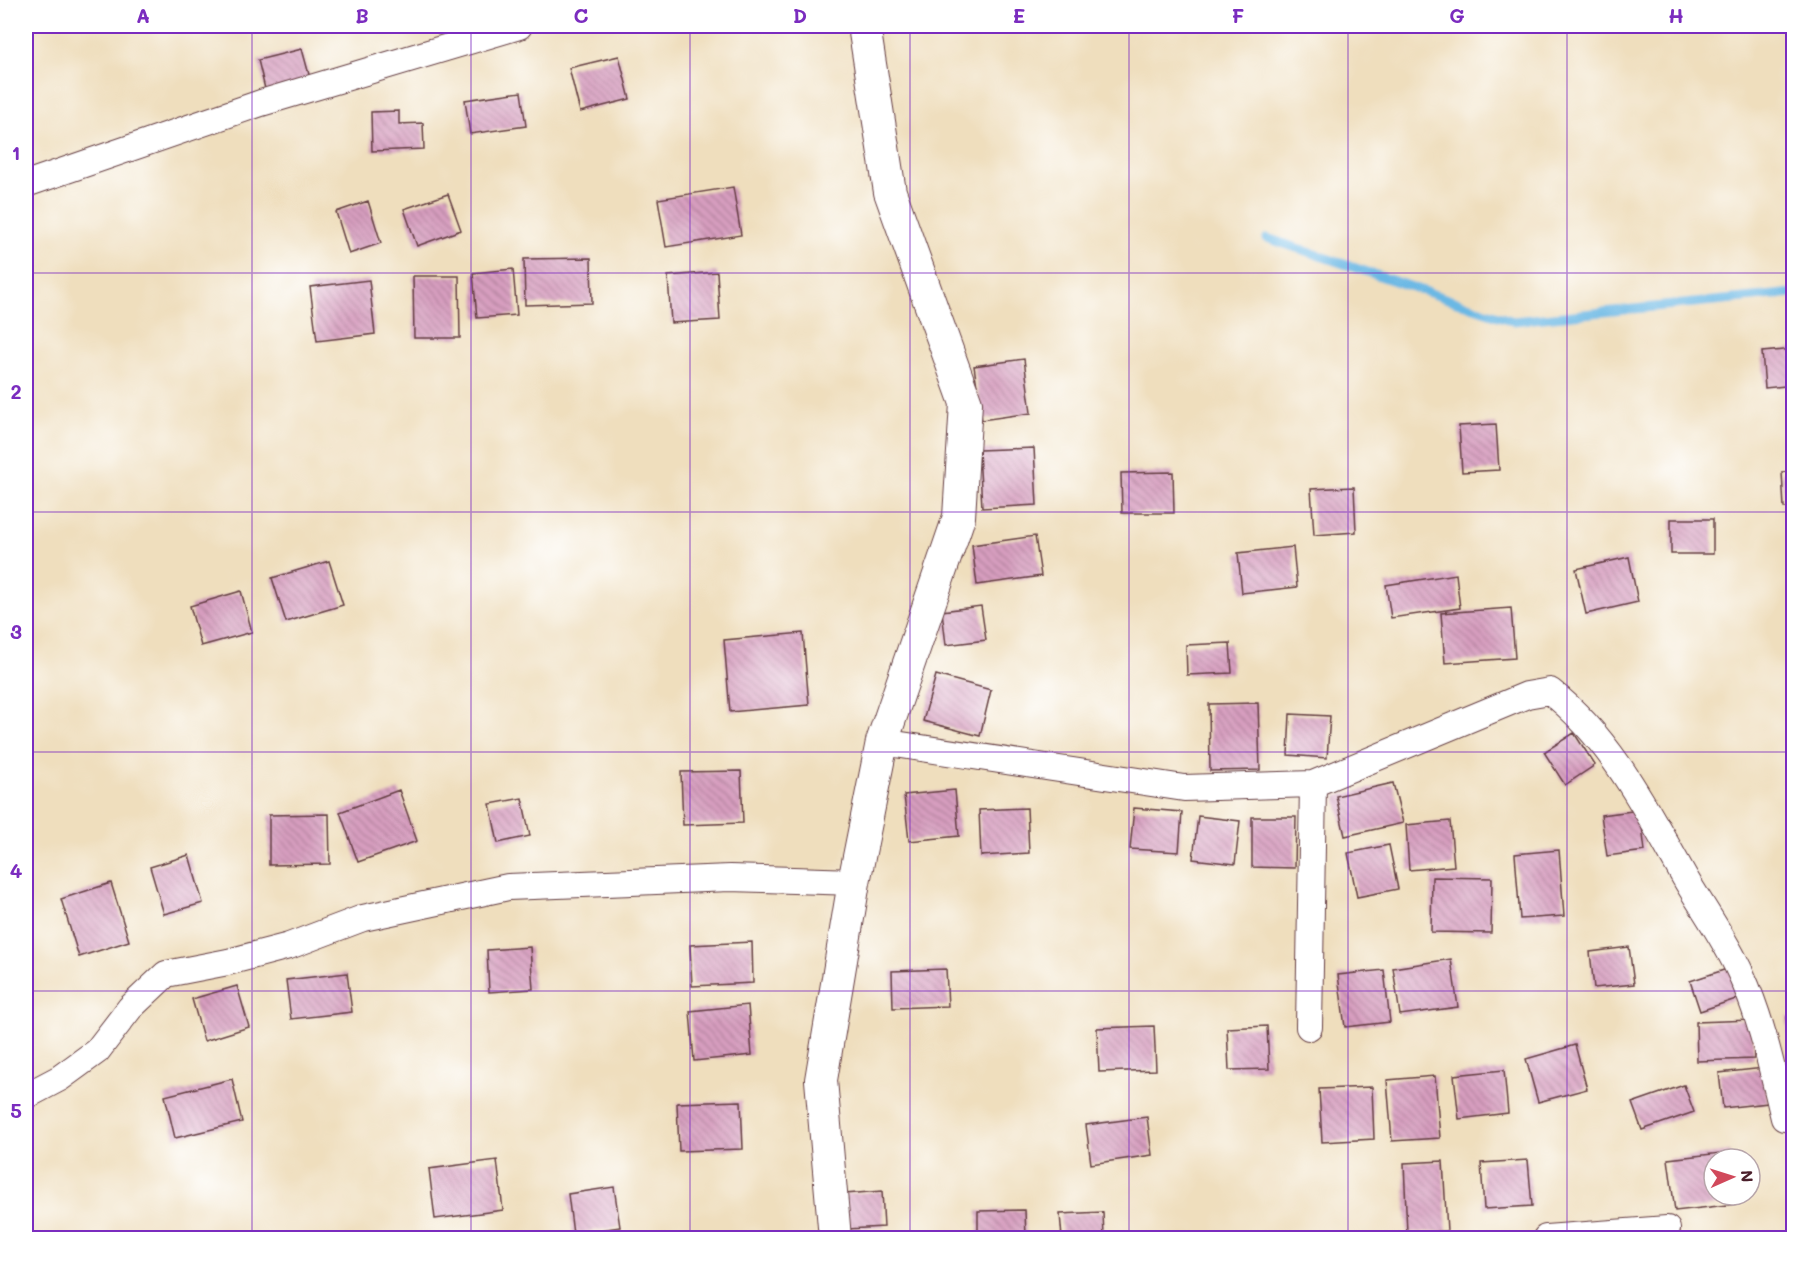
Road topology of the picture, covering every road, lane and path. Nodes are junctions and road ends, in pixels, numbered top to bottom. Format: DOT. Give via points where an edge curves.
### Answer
graph roads {
  1 [pos="519,26"];
  2 [pos="864,26"];
  3 [pos="26,184"];
  4 [pos="882,742"];
  5 [pos="1313,784"];
  6 [pos="854,882"];
  7 [pos="1309,1027"];
  8 [pos="26,1096"];
  9 [pos="1785,1118"];
  10 [pos="1667,1229"];
  11 [pos="835,1239"];
  12 [pos="1546,1239"];
  1 -- 3 [label="street" via="261,103"];
  2 -- 4 [label="street" via="890,192 966,403 959,517"];
  4 -- 5 [label="street" via="1184,788"];
  4 -- 6 [label="street"];
  5 -- 7 [label="street"];
  5 -- 9 [label="street" via="1527,695 1550,691 1573,709 1637,794 1740,972 1764,1032"];
  6 -- 8 [label="street" via="730,878 508,887 363,918 289,946 228,963 166,974 130,1008 97,1051"];
  6 -- 11 [label="street" via="820,1080"];
  10 -- 12 [label="street"];
}
